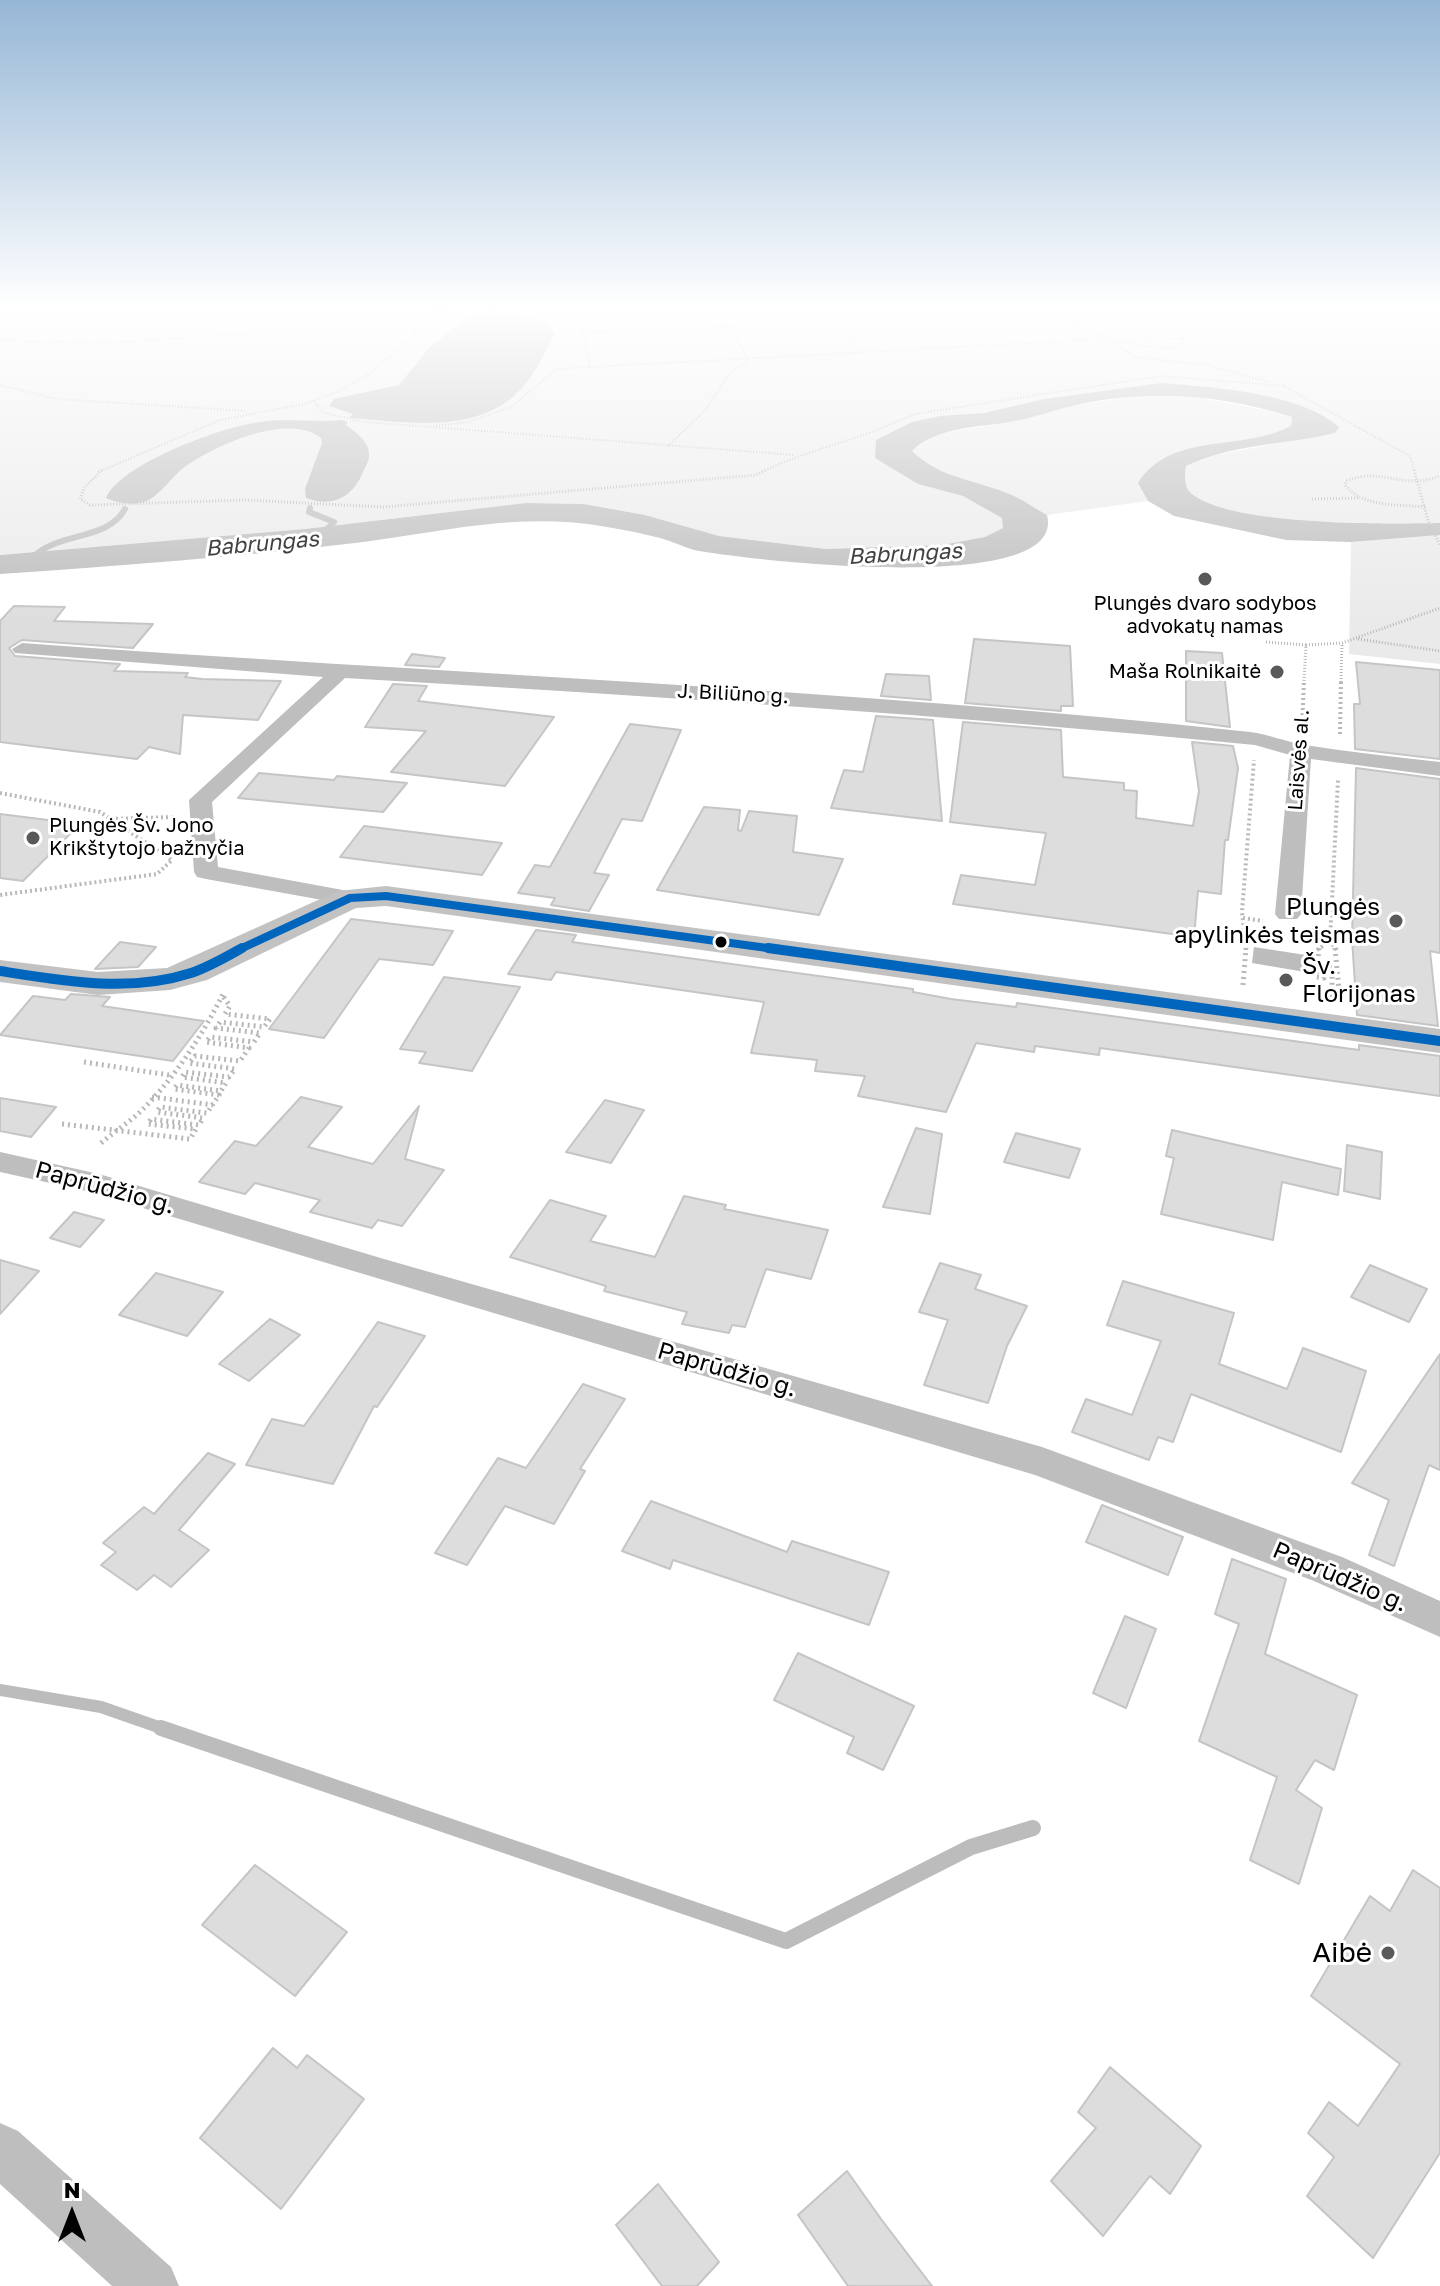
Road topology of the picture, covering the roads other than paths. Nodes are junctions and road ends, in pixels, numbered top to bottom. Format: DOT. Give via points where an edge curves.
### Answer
graph roads {
  1 [pos="22,649"];
  2 [pos="340,672"];
  3 [pos="1301,751"];
  4 [pos="1440,769"];
  5 [pos="350,898"];
  6 [pos="1288,914"];
  7 [pos="0,971"];
  8 [pos="1440,1041"];
  9 [pos="0,1162"];
  10 [pos="1440,1620"];
  11 [pos="0,2149"];
  12 [pos="152,2286"];
  1 -- 2 [label="street, J. Biliūno g."];
  2 -- 3 [label="street, J. Biliūno g." via="783,697 1094,722 1256,739"];
  2 -- 5 [label="street" via="200,800 206,872"];
  3 -- 4 [label="street, J. Biliūno g."];
  3 -- 6 [label="street, Laisvės al."];
  5 -- 7 [label="main road" via="175,978 117,986"];
  5 -- 8 [label="main road" via="422,899"];
  9 -- 10 [label="street, Paprūdžio g." via="169,1204 1042,1462 1328,1569"];
  11 -- 12 [label="street"];
}
